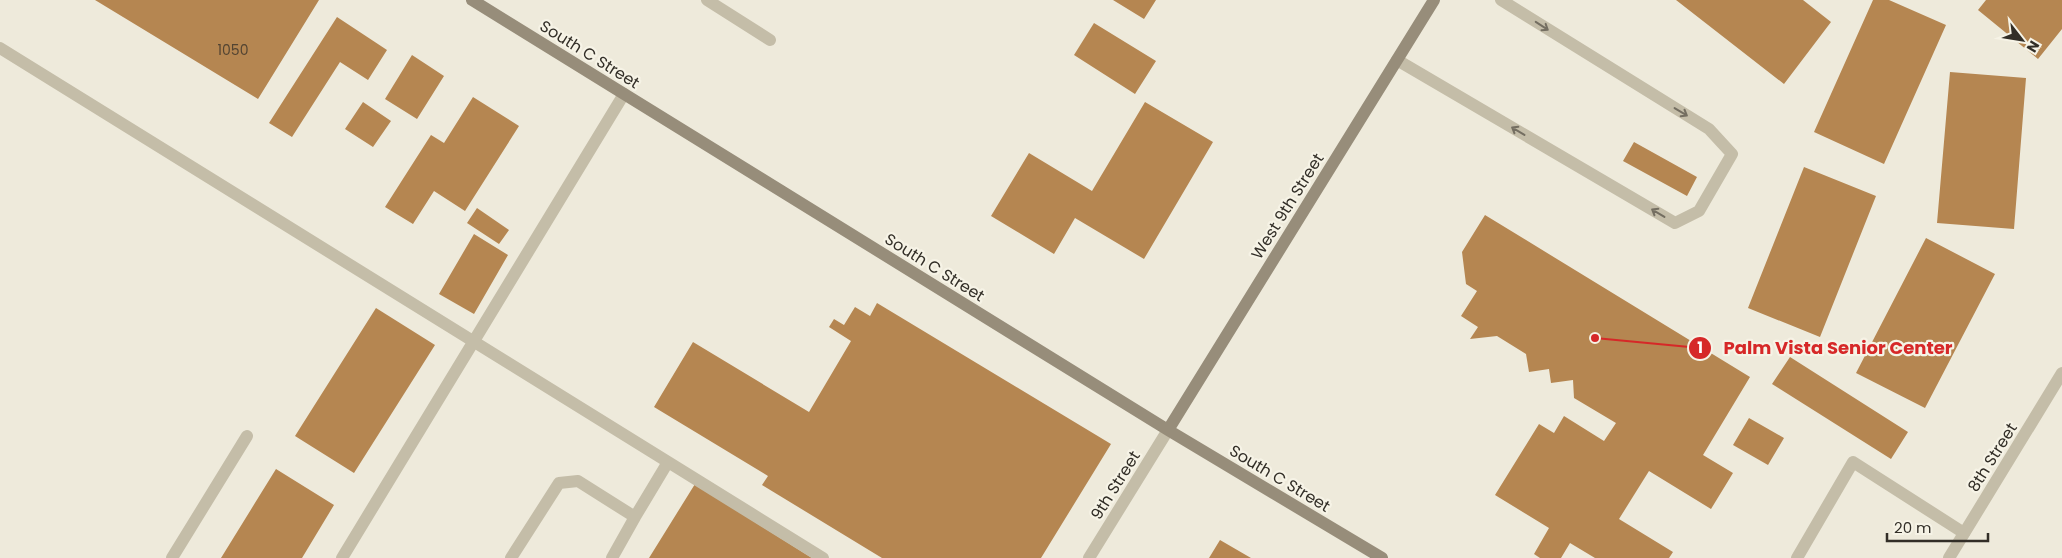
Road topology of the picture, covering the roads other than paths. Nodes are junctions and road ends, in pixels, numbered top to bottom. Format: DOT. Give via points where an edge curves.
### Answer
graph roads {
  1 [pos="472,0"];
  2 [pos="707,0"];
  3 [pos="1434,0"];
  4 [pos="1501,0"];
  5 [pos="770,40"];
  6 [pos="0,48"];
  7 [pos="1397,60"];
  8 [pos="624,94"];
  9 [pos="473,342"];
  10 [pos="2062,373"];
  11 [pos="1168,430"];
  12 [pos="247,436"];
  13 [pos="668,462"];
  14 [pos="635,517"];
  15 [pos="1964,533"];
  16 [pos="172,558"];
  17 [pos="342,558"];
  18 [pos="510,558"];
  19 [pos="612,558"];
  20 [pos="823,558"];
  21 [pos="1089,558"];
  22 [pos="1382,558"];
  23 [pos="1797,558"];
  24 [pos="1949,558"];
  1 -- 8 [label="street, South C Street"];
  2 -- 5 [label="street"];
  3 -- 7 [label="street, West 9th Street"];
  4 -- 7 [label="street, one-way" via="1709,129 1732,154 1699,211 1674,223"];
  6 -- 9 [label="street"];
  7 -- 11 [label="street, West 9th Street"];
  8 -- 9 [label="street"];
  8 -- 11 [label="street, South C Street"];
  9 -- 13 [label="street"];
  9 -- 17 [label="street"];
  10 -- 15 [label="street, 8th Street"];
  11 -- 21 [label="street, 9th Street"];
  11 -- 22 [label="street, South C Street"];
  12 -- 16 [label="street"];
  13 -- 14 [label="street"];
  13 -- 20 [label="street"];
  14 -- 18 [label="street" via="578,481 559,483"];
  14 -- 19 [label="street"];
  15 -- 23 [label="street" via="1853,462"];
  15 -- 24 [label="street, 8th Street"];
}
